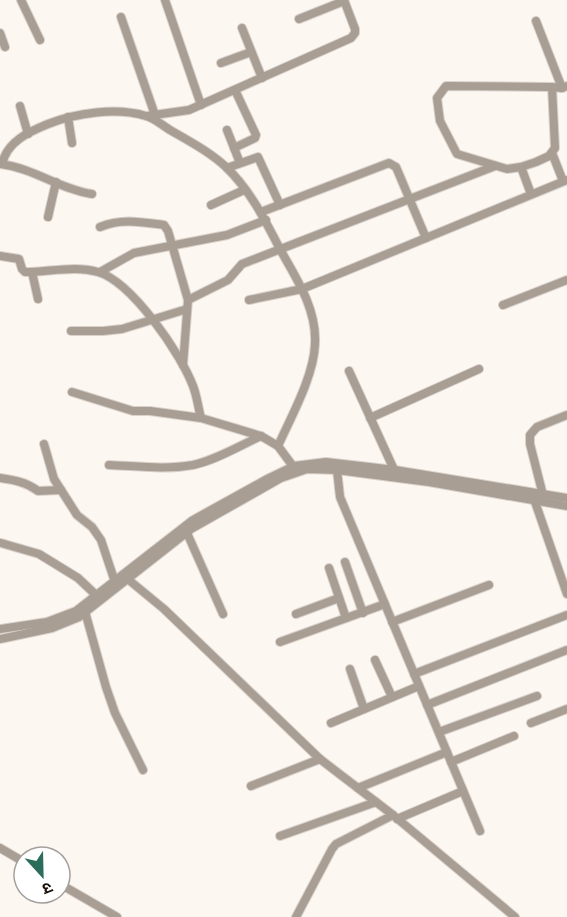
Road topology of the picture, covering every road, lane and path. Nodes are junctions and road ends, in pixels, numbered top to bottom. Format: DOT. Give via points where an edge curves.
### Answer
graph roads {
  1 [pos="21,0"];
  2 [pos="165,0"];
  3 [pos="344,0"];
  4 [pos="121,17"];
  5 [pos="299,19"];
  6 [pos="536,21"];
  7 [pos="242,28"];
  8 [pos="0,33"];
  9 [pos="40,40"];
  10 [pos="5,47"];
  11 [pos="251,52"];
  12 [pos="221,63"];
  13 [pos="262,78"];
  14 [pos="552,87"];
  15 [pos="564,87"];
  16 [pos="235,90"];
  17 [pos="201,105"];
  18 [pos="20,106"];
  19 [pos="151,116"];
  20 [pos="68,117"];
  21 [pos="227,130"];
  22 [pos="28,134"];
  23 [pos="72,142"];
  24 [pos="234,148"];
  25 [pos="552,153"];
  26 [pos="240,163"];
  27 [pos="1,164"];
  28 [pos="495,166"];
  29 [pos="521,167"];
  30 [pos="227,168"];
  31 [pos="565,181"];
  32 [pos="56,182"];
  33 [pos="244,190"];
  34 [pos="92,194"];
  35 [pos="531,195"];
  36 [pos="410,200"];
  37 [pos="212,205"];
  38 [pos="280,205"];
  39 [pos="264,216"];
  40 [pos="48,217"];
  41 [pos="100,227"];
  42 [pos="426,238"];
  43 [pos="172,246"];
  44 [pos="280,248"];
  45 [pos="0,256"];
  46 [pos="32,272"];
  47 [pos="100,272"];
  48 [pos="567,280"];
  49 [pos="302,289"];
  50 [pos="38,299"];
  51 [pos="188,300"];
  52 [pos="249,300"];
  53 [pos="503,305"];
  54 [pos="187,309"];
  55 [pos="153,319"];
  56 [pos="71,331"];
  57 [pos="183,365"];
  58 [pos="480,369"];
  59 [pos="349,371"];
  60 [pos="72,392"];
  61 [pos="567,415"];
  62 [pos="201,418"];
  63 [pos="370,418"];
  64 [pos="261,436"];
  65 [pos="44,444"];
  66 [pos="278,446"];
  67 [pos="109,465"];
  68 [pos="295,469"];
  69 [pos="337,470"];
  70 [pos="396,474"];
  71 [pos="0,478"];
  72 [pos="61,490"];
  73 [pos="543,495"];
  74 [pos="533,496"];
  75 [pos="567,498"];
  76 [pos="567,506"];
  77 [pos="187,533"];
  78 [pos="1,543"];
  79 [pos="345,562"];
  80 [pos="328,568"];
  81 [pos="125,577"];
  82 [pos="115,582"];
  83 [pos="489,585"];
  84 [pos="567,594"];
  85 [pos="97,596"];
  86 [pos="339,598"];
  87 [pos="385,604"];
  88 [pos="85,610"];
  89 [pos="363,613"];
  90 [pos="223,614"];
  91 [pos="296,614"];
  92 [pos="567,615"];
  93 [pos="346,618"];
  94 [pos="393,622"];
  95 [pos="0,629"];
  96 [pos="0,639"];
  97 [pos="280,642"];
  98 [pos="567,650"];
  99 [pos="375,660"];
  100 [pos="350,669"];
  101 [pos="414,674"];
  102 [pos="419,686"];
  103 [pos="537,696"];
  104 [pos="392,697"];
  105 [pos="427,705"];
  106 [pos="364,709"];
  107 [pos="567,709"];
  108 [pos="331,723"];
  109 [pos="531,723"];
  110 [pos="439,732"];
  111 [pos="514,736"];
  112 [pos="447,752"];
  113 [pos="320,759"];
  114 [pos="451,762"];
  115 [pos="143,770"];
  116 [pos="251,786"];
  117 [pos="358,788"];
  118 [pos="463,791"];
  119 [pos="376,802"];
  120 [pos="395,817"];
  121 [pos="480,831"];
  122 [pos="280,836"];
  123 [pos="72,891"];
  124 [pos="98,907"];
  125 [pos="102,917"];
  126 [pos="117,917"];
  127 [pos="296,917"];
  128 [pos="515,917"];
  1 -- 9 [label="street"];
  2 -- 17 [label="street"];
  3 -- 5 [label="street"];
  3 -- 13 [label="street" via="354,36"];
  4 -- 19 [label="street"];
  6 -- 15 [label="street"];
  7 -- 11 [label="street"];
  8 -- 10 [label="street"];
  11 -- 12 [label="street"];
  11 -- 13 [label="street"];
  13 -- 16 [label="street"];
  14 -- 15 [label="street"];
  14 -- 25 [label="street"];
  14 -- 28 [label="street" via="480,85 443,89 437,98 440,121 457,154"];
  16 -- 17 [label="street"];
  16 -- 24 [label="street" via="256,135"];
  17 -- 19 [label="street"];
  18 -- 22 [label="street"];
  19 -- 20 [label="street" via="106,113"];
  19 -- 30 [label="street"];
  20 -- 22 [label="street"];
  20 -- 23 [label="street"];
  21 -- 24 [label="street"];
  22 -- 27 [label="street" via="9,146"];
  24 -- 26 [label="street"];
  25 -- 29 [label="street"];
  25 -- 31 [label="street"];
  26 -- 30 [label="street"];
  26 -- 38 [label="street" via="258,157"];
  27 -- 32 [label="street"];
  28 -- 29 [label="street"];
  28 -- 36 [label="street"];
  29 -- 35 [label="street"];
  30 -- 33 [label="street"];
  31 -- 35 [label="street"];
  32 -- 34 [label="street"];
  32 -- 40 [label="street"];
  33 -- 37 [label="street"];
  33 -- 39 [label="street"];
  35 -- 42 [label="street"];
  36 -- 38 [label="street" via="396,167 389,163"];
  36 -- 42 [label="street"];
  36 -- 44 [label="street"];
  38 -- 39 [label="street"];
  39 -- 43 [label="street" via="226,235"];
  39 -- 44 [label="street"];
  41 -- 43 [label="street" via="130,221 164,225"];
  42 -- 49 [label="street"];
  43 -- 47 [label="street" via="129,255"];
  43 -- 51 [label="street"];
  44 -- 49 [label="street"];
  44 -- 51 [label="street" via="242,264 228,280"];
  45 -- 46 [label="street" via="19,259 25,272"];
  46 -- 47 [label="street"];
  46 -- 50 [label="street"];
  47 -- 55 [label="street" via="124,287"];
  48 -- 53 [label="street"];
  49 -- 52 [label="street"];
  49 -- 66 [label="street" via="312,318 315,344 310,369"];
  51 -- 54 [label="street"];
  54 -- 55 [label="street"];
  54 -- 57 [label="street"];
  55 -- 56 [label="street" via="113,331"];
  55 -- 57 [label="street"];
  57 -- 62 [label="street"];
  58 -- 63 [label="street"];
  59 -- 63 [label="street"];
  60 -- 62 [label="street" via="133,411"];
  61 -- 73 [label="street" via="537,427 530,435"];
  62 -- 64 [label="street"];
  63 -- 70 [label="street"];
  64 -- 66 [label="street"];
  64 -- 67 [label="street" via="192,465"];
  65 -- 72 [label="street"];
  66 -- 68 [label="street"];
  68 -- 69 [label="street"];
  68 -- 70 [label="street" via="326,462"];
  68 -- 77 [label="street"];
  68 -- 81 [label="street" via="267,478 193,520"];
  69 -- 70 [label="street"];
  69 -- 87 [label="street" via="340,497"];
  70 -- 74 [label="street"];
  71 -- 72 [label="street" via="30,485 38,491"];
  72 -- 82 [label="street" via="77,515 101,540"];
  73 -- 74 [label="street"];
  73 -- 75 [label="street"];
  74 -- 76 [label="street"];
  74 -- 84 [label="street"];
  77 -- 81 [label="street"];
  77 -- 90 [label="street"];
  78 -- 85 [label="street" via="39,554 78,578"];
  79 -- 89 [label="street"];
  80 -- 86 [label="street"];
  81 -- 82 [label="street"];
  81 -- 88 [label="street"];
  81 -- 113 [label="street" via="164,609"];
  82 -- 85 [label="street"];
  83 -- 94 [label="street"];
  85 -- 88 [label="street"];
  86 -- 91 [label="street"];
  86 -- 93 [label="street"];
  87 -- 89 [label="street"];
  87 -- 94 [label="street"];
  88 -- 95 [label="street" via="47,622"];
  88 -- 96 [label="street" via="70,622"];
  88 -- 115 [label="street" via="115,713"];
  89 -- 93 [label="street"];
  92 -- 101 [label="street"];
  93 -- 97 [label="street"];
  94 -- 101 [label="street"];
  98 -- 105 [label="street"];
  99 -- 104 [label="street"];
  100 -- 106 [label="street"];
  101 -- 102 [label="street"];
  102 -- 104 [label="street"];
  102 -- 105 [label="street"];
  103 -- 110 [label="street"];
  104 -- 106 [label="street"];
  105 -- 110 [label="street"];
  106 -- 108 [label="street"];
  107 -- 109 [label="street"];
  110 -- 112 [label="street"];
  111 -- 114 [label="street"];
  112 -- 114 [label="street"];
  112 -- 117 [label="street"];
  113 -- 116 [label="street"];
  113 -- 117 [label="street"];
  114 -- 118 [label="street"];
  117 -- 119 [label="street"];
  118 -- 120 [label="street"];
  118 -- 121 [label="street"];
  119 -- 120 [label="street"];
  119 -- 122 [label="street"];
  120 -- 127 [label="street" via="336,844"];
  120 -- 128 [label="street"];
  123 -- 124 [label="street"];
  124 -- 125 [label="street"];
  124 -- 126 [label="street"];
}
